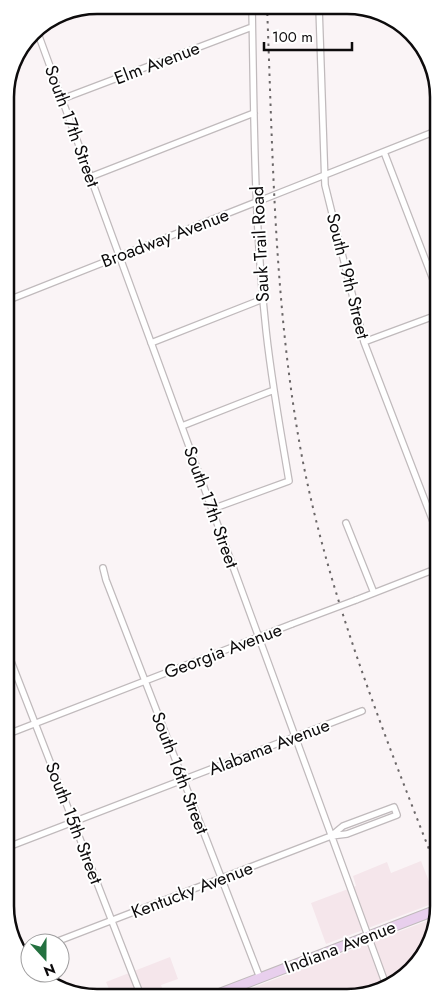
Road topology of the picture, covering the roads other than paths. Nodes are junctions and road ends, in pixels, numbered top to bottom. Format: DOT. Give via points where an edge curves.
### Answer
graph roads {
  1 [pos="252,14"];
  2 [pos="319,14"];
  3 [pos="252,27"];
  4 [pos="39,37"];
  5 [pos="62,99"];
  6 [pos="254,113"];
  7 [pos="430,133"];
  8 [pos="384,152"];
  9 [pos="324,175"];
  10 [pos="90,177"];
  11 [pos="257,202"];
  12 [pos="119,256"];
  13 [pos="430,274"];
  14 [pos="14,298"];
  15 [pos="263,299"];
  16 [pos="430,318"];
  17 [pos="364,342"];
  18 [pos="151,343"];
  19 [pos="274,390"];
  20 [pos="182,426"];
  21 [pos="212,509"];
  22 [pos="430,514"];
  23 [pos="346,523"];
  24 [pos="103,568"];
  25 [pos="430,571"];
  26 [pos="374,592"];
  27 [pos="258,637"];
  28 [pos="14,668"];
  29 [pos="145,681"];
  30 [pos="362,711"];
  31 [pos="36,723"];
  32 [pos="14,732"];
  33 [pos="294,737"];
  34 [pos="183,780"];
  35 [pos="74,821"];
  36 [pos="331,836"];
  37 [pos="14,844"];
  38 [pos="221,878"];
  39 [pos="430,912"];
  40 [pos="112,920"];
  41 [pos="70,936"];
  42 [pos="369,936"];
  43 [pos="260,978"];
  44 [pos="384,980"];
  45 [pos="138,989"];
  46 [pos="231,989"];
  1 -- 3 [label="street, Sauk Trail Road"];
  2 -- 9 [label="street, South 19th Street"];
  3 -- 5 [label="street, Elm Avenue"];
  3 -- 6 [label="street, Sauk Trail Road"];
  4 -- 5 [label="street, South 17th Street"];
  5 -- 10 [label="street, South 17th Street"];
  6 -- 10 [label="street"];
  6 -- 11 [label="street, Sauk Trail Road"];
  7 -- 8 [label="street, Broadway Avenue"];
  8 -- 9 [label="street, Broadway Avenue"];
  8 -- 13 [label="street"];
  9 -- 11 [label="street, Broadway Avenue"];
  9 -- 17 [label="street, South 19th Street"];
  10 -- 12 [label="street, South 17th Street"];
  11 -- 12 [label="street, Broadway Avenue"];
  11 -- 15 [label="street, Sauk Trail Road"];
  12 -- 14 [label="street, Broadway Avenue"];
  12 -- 18 [label="street, South 17th Street"];
  15 -- 18 [label="street"];
  15 -- 19 [label="street, Sauk Trail Road"];
  16 -- 17 [label="street"];
  17 -- 22 [label="street, South 19th Street"];
  18 -- 20 [label="street, South 17th Street"];
  19 -- 20 [label="street"];
  19 -- 21 [label="street, Sauk Trail Road" via="289,481"];
  20 -- 21 [label="street, South 17th Street"];
  21 -- 27 [label="street, South 17th Street"];
  23 -- 26 [label="street"];
  24 -- 29 [label="street, South 16th Street"];
  25 -- 26 [label="street, Georgia Avenue"];
  26 -- 27 [label="street, Georgia Avenue, bridge"];
  27 -- 29 [label="street, Georgia Avenue"];
  27 -- 33 [label="street, South 17th Street"];
  28 -- 31 [label="street, South 15th Street"];
  29 -- 31 [label="street, Georgia Avenue"];
  29 -- 34 [label="street, South 16th Street"];
  30 -- 33 [label="street, Alabama Avenue"];
  31 -- 32 [label="street, Georgia Avenue"];
  31 -- 35 [label="street, South 15th Street"];
  33 -- 34 [label="street, Alabama Avenue"];
  33 -- 36 [label="street, South 17th Street"];
  34 -- 35 [label="street, Alabama Avenue"];
  34 -- 38 [label="street, South 16th Street"];
  35 -- 37 [label="street, Alabama Avenue"];
  35 -- 40 [label="street, South 15th Street"];
  36 -- 36 [label="street, Kentucky Avenue" via="347,834 397,815 394,807 343,826"];
  36 -- 38 [label="street, Kentucky Avenue"];
  36 -- 42 [label="street, South 17th Street"];
  38 -- 40 [label="street, Kentucky Avenue"];
  38 -- 43 [label="street, South 16th Street"];
  39 -- 42 [label="main road, Indiana Avenue"];
  40 -- 41 [label="street, Kentucky Avenue"];
  40 -- 45 [label="street, South 15th Street"];
  42 -- 43 [label="main road, Indiana Avenue"];
  42 -- 44 [label="street, South 17th Street"];
  43 -- 46 [label="main road, Indiana Avenue"];
}
